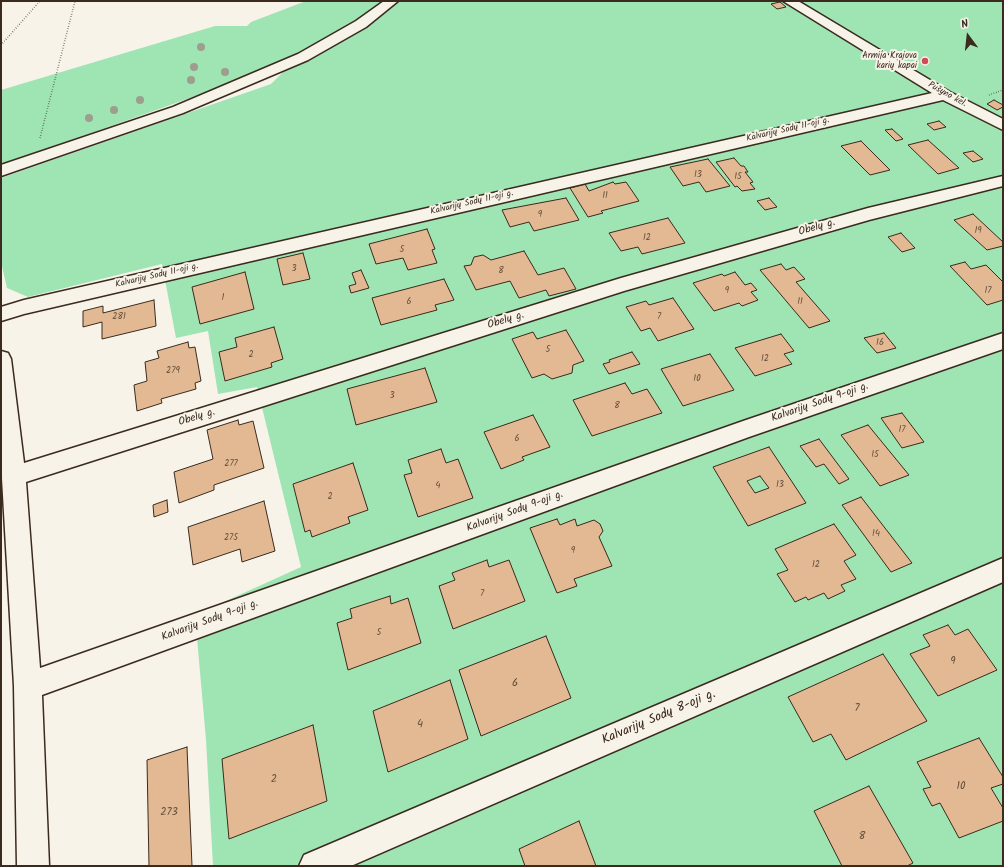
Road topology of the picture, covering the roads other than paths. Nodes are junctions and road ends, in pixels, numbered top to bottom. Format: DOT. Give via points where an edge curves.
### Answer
graph roads {
  1 [pos="392,1"];
  2 [pos="789,1"];
  3 [pos="945,95"];
  4 [pos="1003,125"];
  5 [pos="1,171"];
  6 [pos="1003,181"];
  7 [pos="1,314"];
  8 [pos="1003,341"];
  9 [pos="1,359"];
  10 [pos="14,476"];
  11 [pos="1003,570"];
  12 [pos="28,686"];
  13 [pos="33,866"];
  14 [pos="315,866"];
  1 -- 5 [label="street" via="361,24 303,57 178,110"];
  2 -- 3 [label="street, Pušyno kel."];
  3 -- 4 [label="street, Pušyno kel."];
  3 -- 7 [label="street, Kalvarijų Sodų 11-oji g."];
  6 -- 10 [label="street, Obelų g." via="868,214 621,285"];
  8 -- 12 [label="street, Kalvarijų Sodų 9-oji g." via="746,429"];
  9 -- 10 [label="street"];
  10 -- 12 [label="street"];
  11 -- 14 [label="street, Kalvarijų Sodų 8-oji g."];
  12 -- 13 [label="street"];
}
